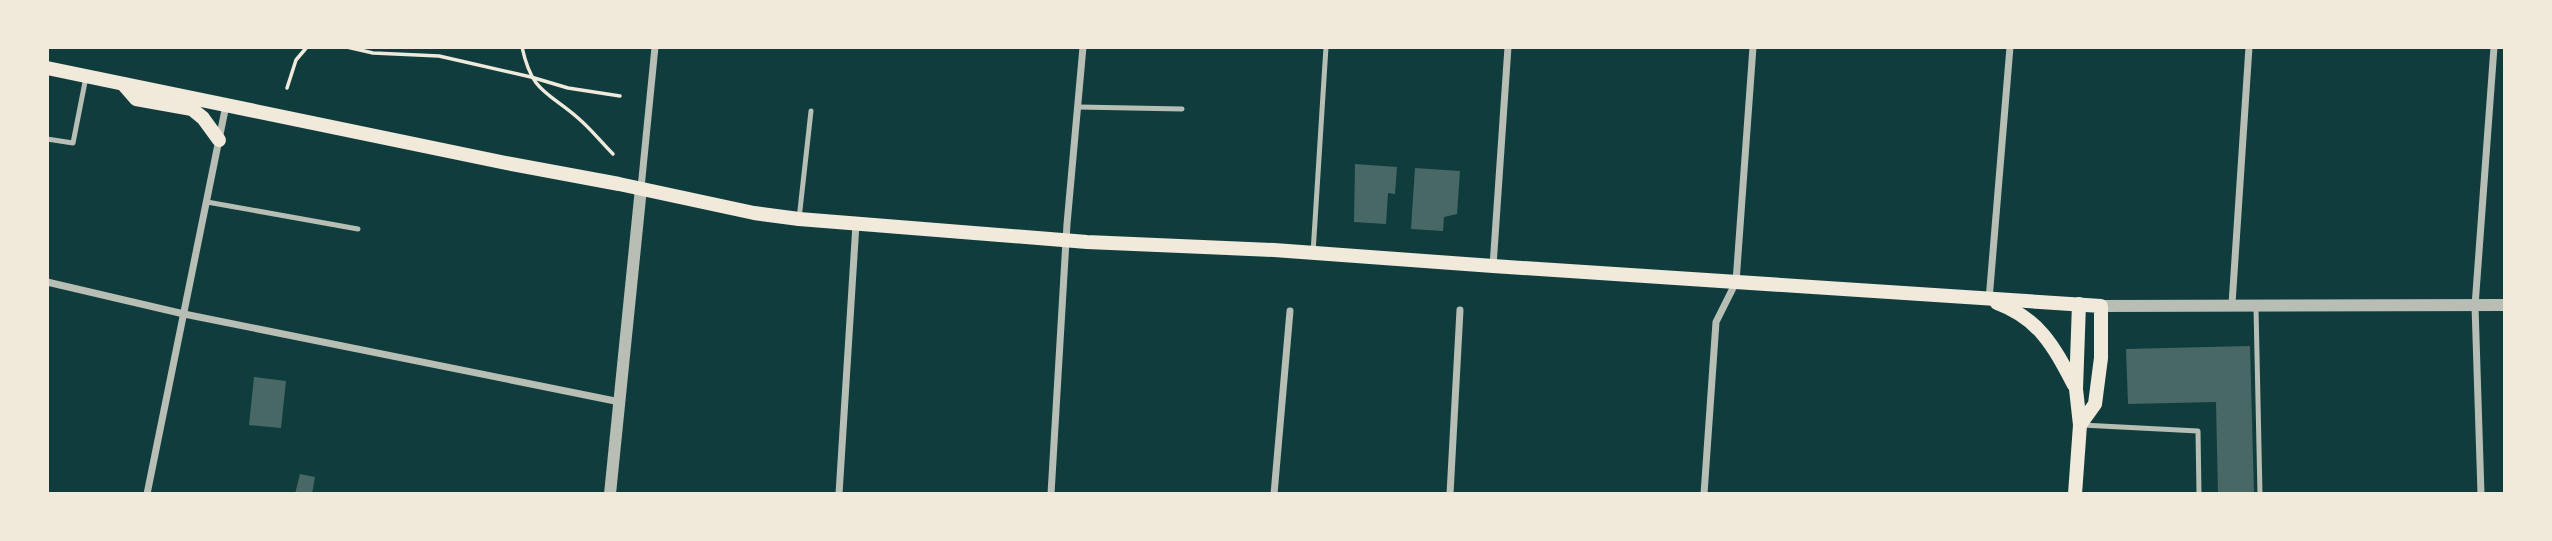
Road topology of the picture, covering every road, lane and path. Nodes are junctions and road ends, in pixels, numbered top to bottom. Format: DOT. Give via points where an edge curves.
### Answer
graph roads {
  1 [pos="307,47"];
  2 [pos="347,47"];
  3 [pos="522,47"];
  4 [pos="655,47"];
  5 [pos="1083,47"];
  6 [pos="1326,47"];
  7 [pos="1508,47"];
  8 [pos="1753,47"];
  9 [pos="2010,47"];
  10 [pos="2249,47"];
  11 [pos="2494,47"];
  12 [pos="47,68"];
  13 [pos="86,77"];
  14 [pos="531,77"];
  15 [pos="123,84"];
  16 [pos="287,88"];
  17 [pos="620,96"];
  18 [pos="226,105"];
  19 [pos="1079,107"];
  20 [pos="1182,109"];
  21 [pos="811,111"];
  22 [pos="47,139"];
  23 [pos="219,140"];
  24 [pos="613,154"];
  25 [pos="641,188"];
  26 [pos="207,202"];
  27 [pos="799,219"];
  28 [pos="856,224"];
  29 [pos="358,229"];
  30 [pos="1068,240"];
  31 [pos="1313,253"];
  32 [pos="1493,266"];
  33 [pos="47,282"];
  34 [pos="1736,282"];
  35 [pos="1989,300"];
  36 [pos="2079,304"];
  37 [pos="2232,304"];
  38 [pos="2256,304"];
  39 [pos="2505,305"];
  40 [pos="2101,306"];
  41 [pos="2475,306"];
  42 [pos="1460,310"];
  43 [pos="1290,311"];
  44 [pos="184,314"];
  45 [pos="2076,389"];
  46 [pos="620,402"];
  47 [pos="2080,425"];
  48 [pos="147,494"];
  49 [pos="610,494"];
  50 [pos="839,494"];
  51 [pos="1051,494"];
  52 [pos="1274,494"];
  53 [pos="1450,494"];
  54 [pos="1704,494"];
  55 [pos="2075,494"];
  56 [pos="2199,494"];
  57 [pos="2260,494"];
  58 [pos="2481,494"];
  1 -- 16 [label="path" via="296,60"];
  2 -- 14 [label="path" via="373,54 439,56"];
  3 -- 14 [label="path"];
  4 -- 25 [label="street"];
  5 -- 19 [label="street"];
  6 -- 31 [label="lane"];
  7 -- 32 [label="street"];
  8 -- 34 [label="street"];
  9 -- 35 [label="street"];
  10 -- 37 [label="street"];
  11 -- 41 [label="street"];
  12 -- 13 [label="main road"];
  13 -- 15 [label="main road"];
  13 -- 22 [label="lane" via="73,143"];
  14 -- 17 [label="path"];
  14 -- 24 [label="path"];
  15 -- 18 [label="main road"];
  15 -- 23 [label="main road" via="136,99 192,109"];
  18 -- 23 [label="street"];
  18 -- 25 [label="main road"];
  19 -- 20 [label="lane"];
  19 -- 30 [label="street"];
  21 -- 27 [label="lane"];
  23 -- 26 [label="street"];
  25 -- 27 [label="main road"];
  25 -- 46 [label="street"];
  26 -- 29 [label="lane"];
  26 -- 44 [label="street"];
  27 -- 28 [label="main road"];
  28 -- 30 [label="main road"];
  28 -- 50 [label="street"];
  30 -- 31 [label="main road"];
  30 -- 51 [label="street"];
  31 -- 32 [label="main road"];
  32 -- 34 [label="main road"];
  33 -- 44 [label="street"];
  34 -- 35 [label="main road"];
  34 -- 54 [label="street" via="1716,322"];
  35 -- 36 [label="main road"];
  35 -- 45 [label="main road" via="2021,315 2044,335 2056,348"];
  36 -- 40 [label="main road"];
  36 -- 45 [label="main road"];
  37 -- 38 [label="street"];
  37 -- 40 [label="street"];
  38 -- 41 [label="street"];
  38 -- 57 [label="lane"];
  39 -- 41 [label="street"];
  40 -- 47 [label="main road" via="2095,404"];
  41 -- 58 [label="street"];
  42 -- 53 [label="street"];
  43 -- 52 [label="street"];
  44 -- 46 [label="street"];
  44 -- 48 [label="street"];
  45 -- 47 [label="main road"];
  46 -- 49 [label="street"];
  47 -- 55 [label="main road"];
  47 -- 56 [label="lane" via="2198,431"];
}
